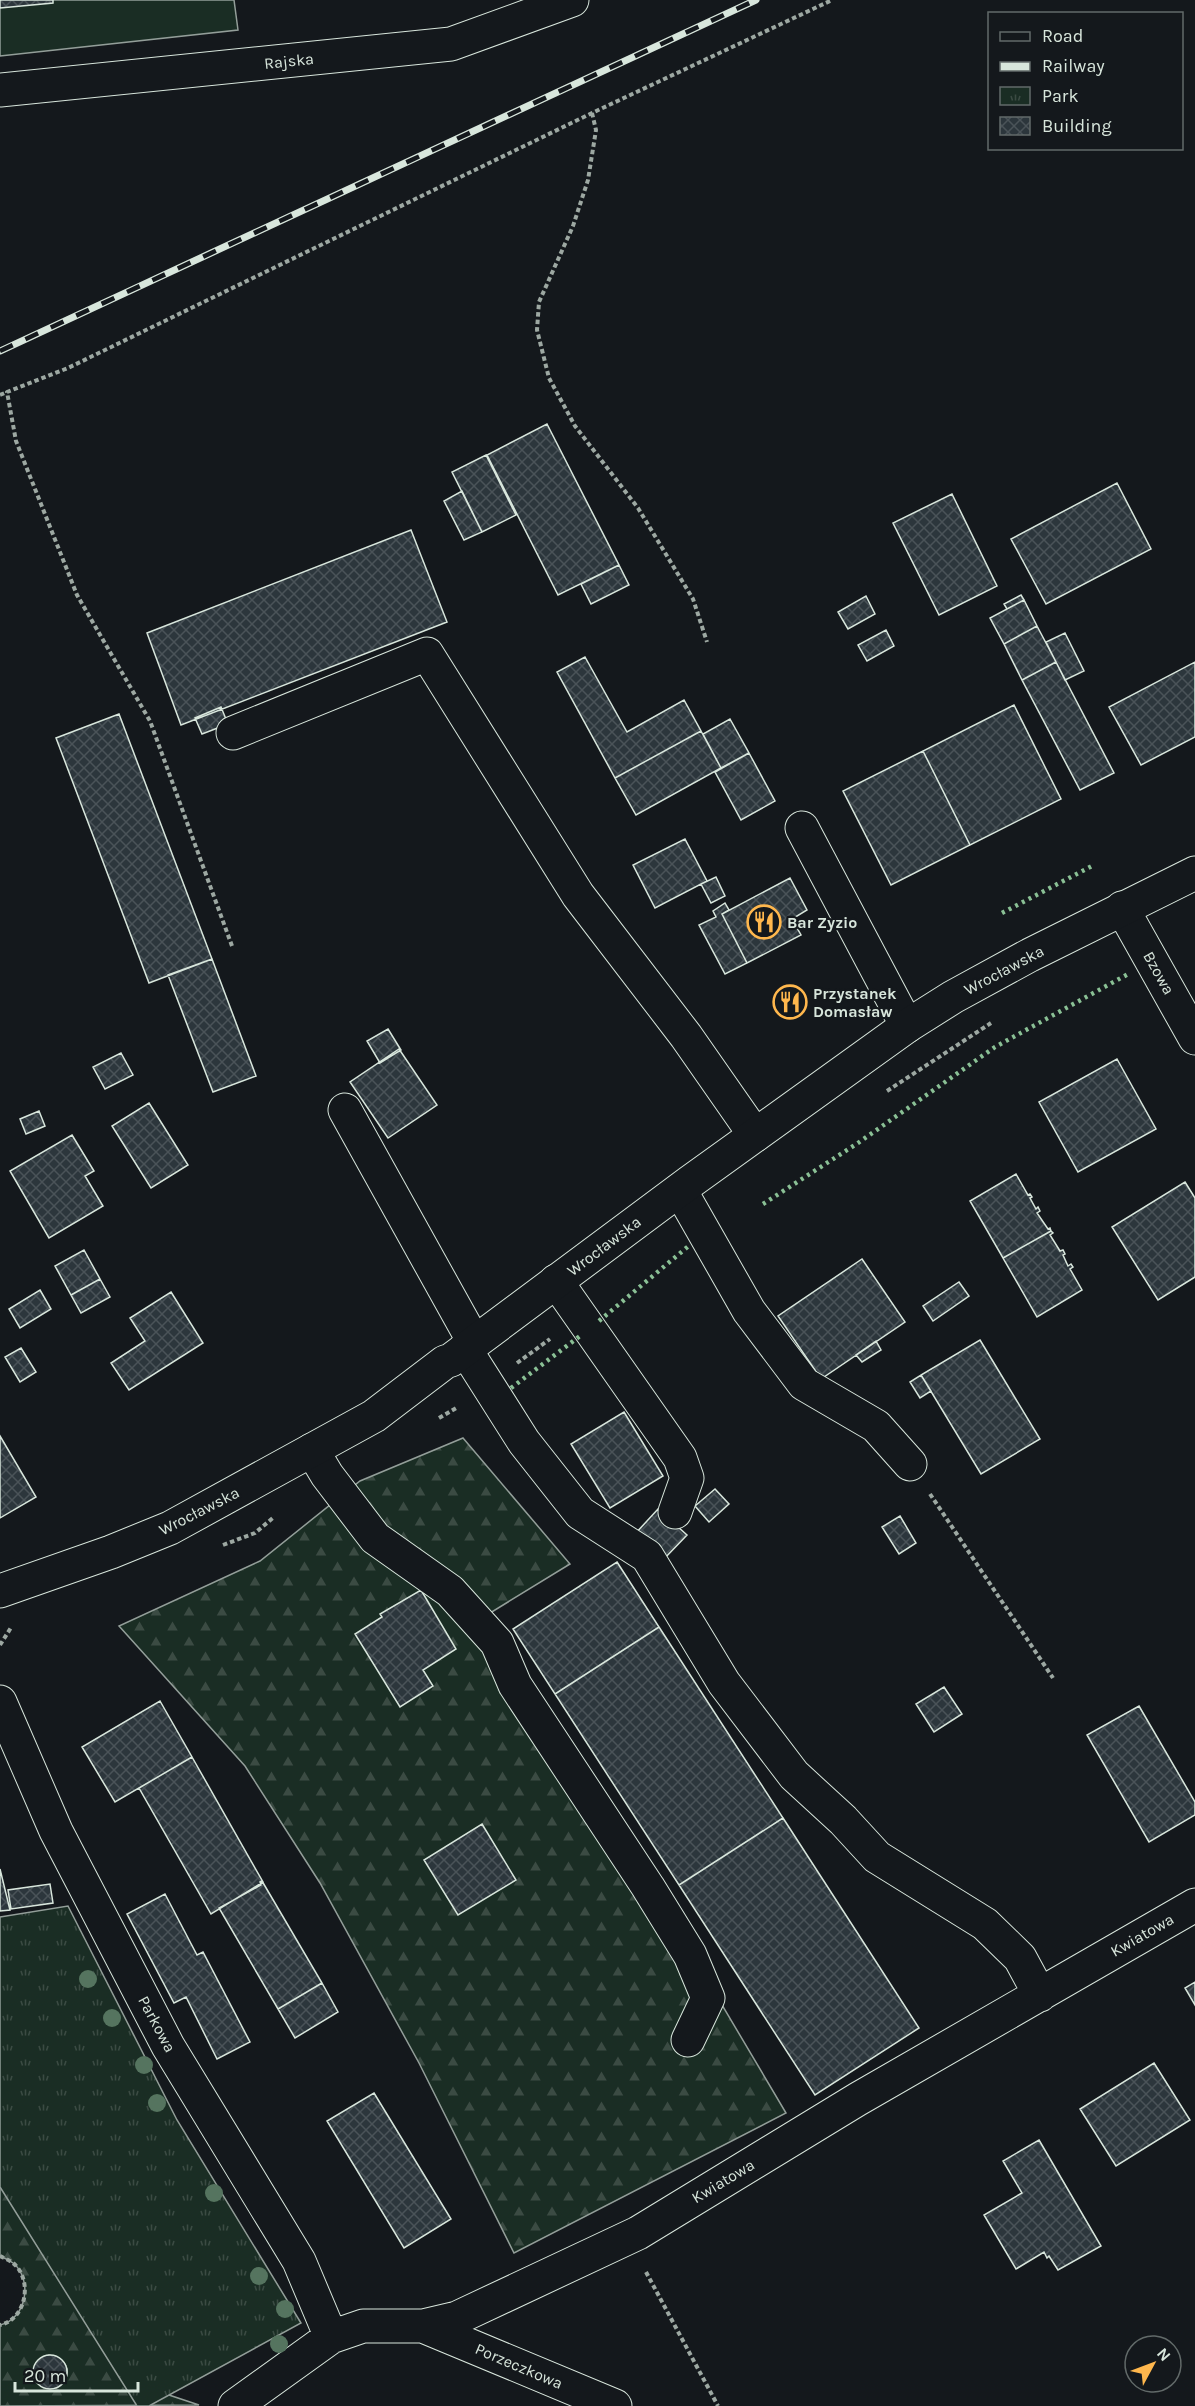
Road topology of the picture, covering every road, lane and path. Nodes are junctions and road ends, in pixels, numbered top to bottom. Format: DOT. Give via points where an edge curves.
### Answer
graph roads {
  1 [pos="572,0"];
  2 [pos="832,0"];
  3 [pos="0,90"];
  4 [pos="592,113"];
  5 [pos="7,392"];
  6 [pos="0,395"];
  7 [pos="707,642"];
  8 [pos="233,733"];
  9 [pos="802,828"];
  10 [pos="1195,873"];
  11 [pos="1122,908"];
  12 [pos="232,946"];
  13 [pos="907,1026"];
  14 [pos="1195,1038"];
  15 [pos="345,1110"];
  16 [pos="755,1135"];
  17 [pos="680,1190"];
  18 [pos="556,1281"];
  19 [pos="470,1345"];
  20 [pos="312,1450"];
  21 [pos="910,1464"];
  22 [pos="675,1512"];
  23 [pos="0,1591"];
  24 [pos="1053,1678"];
  25 [pos="0,1702"];
  26 [pos="1195,1905"];
  27 [pos="1040,1995"];
  28 [pos="688,2040"];
  29 [pos="628,2237"];
  30 [pos="0,2256"];
  31 [pos="0,2325"];
  32 [pos="423,2326"];
  33 [pos="331,2337"];
  34 [pos="235,2406"];
  35 [pos="615,2406"];
  36 [pos="718,2406"];
  1 -- 3 [label="street, Rajska" via="451,44"];
  2 -- 4 [label="path"];
  4 -- 5 [label="path" via="68,368"];
  4 -- 7 [label="path" via="596,130 588,180 573,226 539,302 537,330 549,378 574,426 644,518 693,599"];
  5 -- 6 [label="path"];
  5 -- 12 [label="path" via="16,441 77,595 150,721"];
  8 -- 16 [label="street" via="428,654 578,895 686,1036"];
  9 -- 13 [label="street"];
  10 -- 11 [label="street, Wrocławska"];
  11 -- 13 [label="street, Wrocławska" via="953,997"];
  11 -- 14 [label="street, Bzowa"];
  13 -- 16 [label="street, Wrocławska"];
  15 -- 19 [label="street"];
  16 -- 17 [label="street, Wrocławska"];
  17 -- 18 [label="street, Wrocławska"];
  17 -- 21 [label="street" via="749,1311 804,1384 876,1426"];
  18 -- 19 [label="street, Wrocławska"];
  18 -- 22 [label="street" via="680,1458 687,1478"];
  19 -- 20 [label="street, Wrocławska" via="374,1416"];
  19 -- 27 [label="street" via="524,1442 580,1513 647,1556 724,1683 794,1775 877,1857 986,1924 1020,1958"];
  20 -- 23 [label="street, Wrocławska" via="170,1528"];
  20 -- 28 [label="street" via="375,1538 450,1591 497,1643 515,1685 690,1955 708,1998"];
  21 -- 24 [label="path"];
  25 -- 33 [label="street, Parkowa" via="56,1831 163,2036 299,2261"];
  26 -- 27 [label="street, Kwiatowa"];
  27 -- 29 [label="street, Kwiatowa" via="858,2098"];
  29 -- 32 [label="street, Kwiatowa" via="457,2318"];
  29 -- 36 [label="path"];
  30 -- 31 [label="path" via="14,2263 23,2278 25,2296 19,2312"];
  32 -- 33 [label="street, Kwiatowa" via="363,2326"];
  32 -- 35 [label="street, Porzeczkowa"];
  33 -- 34 [label="street, Kwiatowa"];
}
